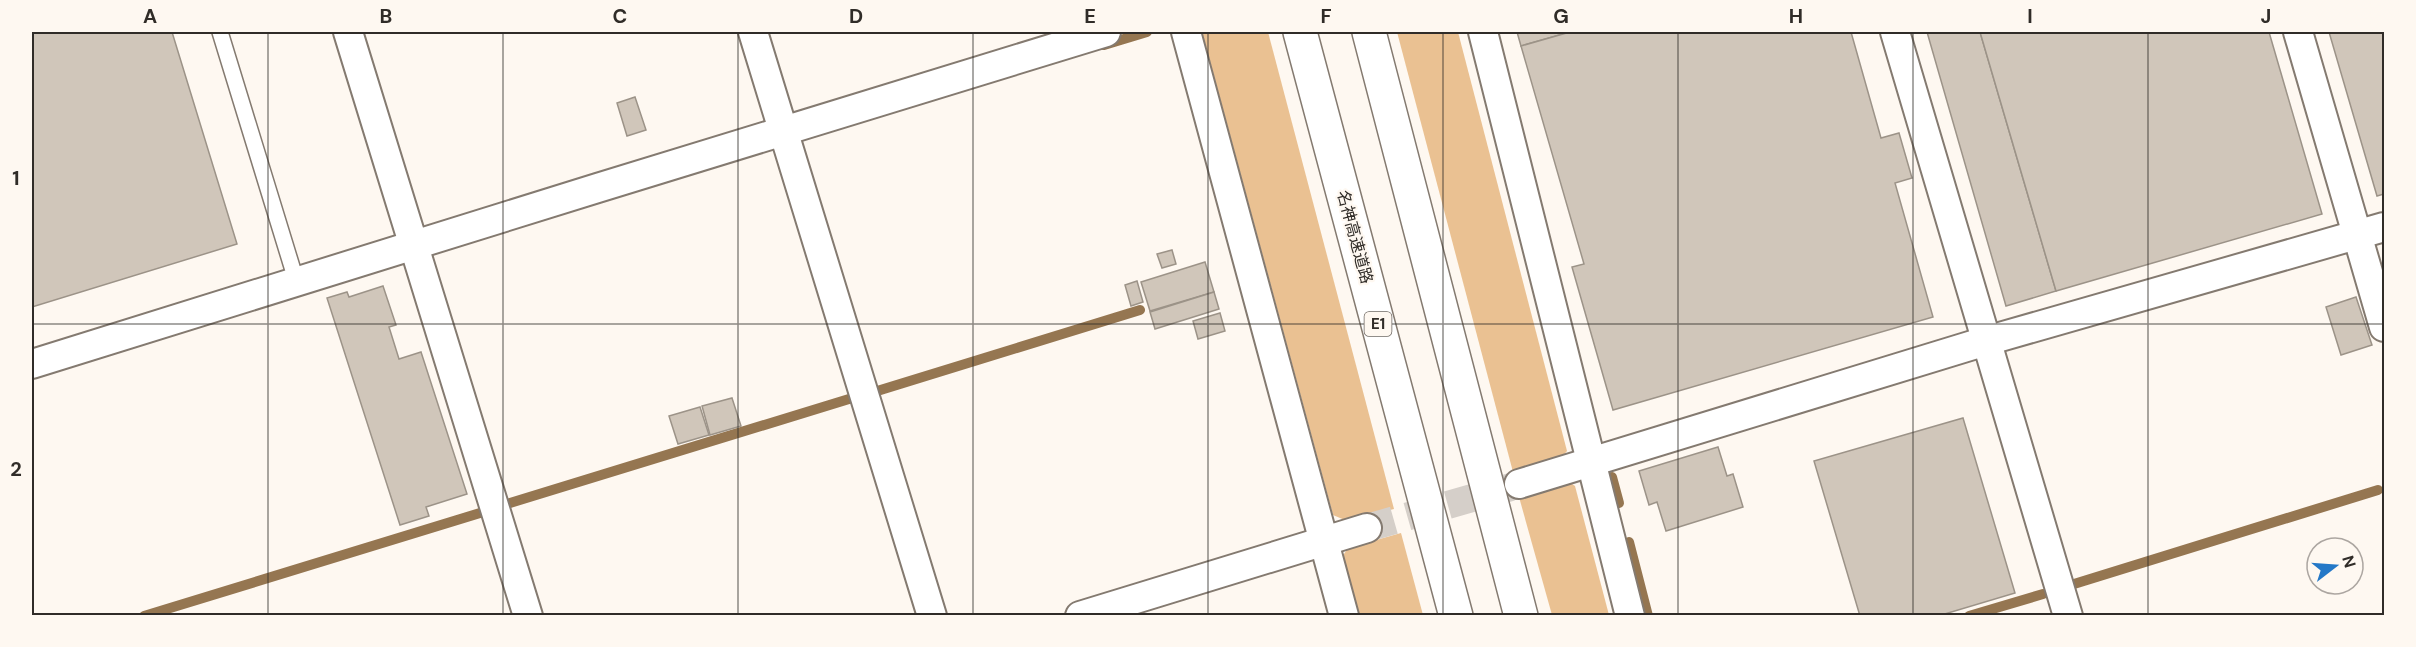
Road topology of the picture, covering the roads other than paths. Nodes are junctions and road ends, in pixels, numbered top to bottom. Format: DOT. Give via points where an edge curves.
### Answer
graph roads {
  1 [pos="220,32"];
  2 [pos="348,32"];
  3 [pos="753,32"];
  4 [pos="1106,32"];
  5 [pos="1186,32"];
  6 [pos="1300,32"];
  7 [pos="1369,32"];
  8 [pos="1483,32"];
  9 [pos="1895,32"];
  10 [pos="2298,32"];
  11 [pos="784,132"];
  12 [pos="2385,227"];
  13 [pos="2358,235"];
  14 [pos="414,246"];
  15 [pos="296,280"];
  16 [pos="2385,327"];
  17 [pos="1986,341"];
  18 [pos="32,364"];
  19 [pos="1592,463"];
  20 [pos="1519,484"];
  21 [pos="1367,528"];
  22 [pos="1324,541"];
  23 [pos="528,615"];
  24 [pos="932,615"];
  25 [pos="1080,615"];
  26 [pos="1344,615"];
  27 [pos="1456,615"];
  28 [pos="1521,615"];
  29 [pos="1630,615"];
  30 [pos="2068,615"];
  1 -- 15 [label="lane"];
  2 -- 14 [label="street"];
  3 -- 11 [label="street"];
  4 -- 11 [label="street"];
  5 -- 22 [label="street"];
  6 -- 27 [label="highway, 名神高速道路 / E1"];
  7 -- 28 [label="highway"];
  8 -- 19 [label="street"];
  9 -- 17 [label="street"];
  10 -- 13 [label="street"];
  11 -- 14 [label="street"];
  11 -- 24 [label="street"];
  12 -- 13 [label="street"];
  13 -- 16 [label="street"];
  13 -- 17 [label="street"];
  14 -- 15 [label="street"];
  14 -- 23 [label="street"];
  15 -- 18 [label="street"];
  17 -- 19 [label="street"];
  17 -- 30 [label="street"];
  19 -- 20 [label="street"];
  19 -- 29 [label="street"];
  21 -- 22 [label="street"];
  22 -- 25 [label="street"];
  22 -- 26 [label="street"];
}
